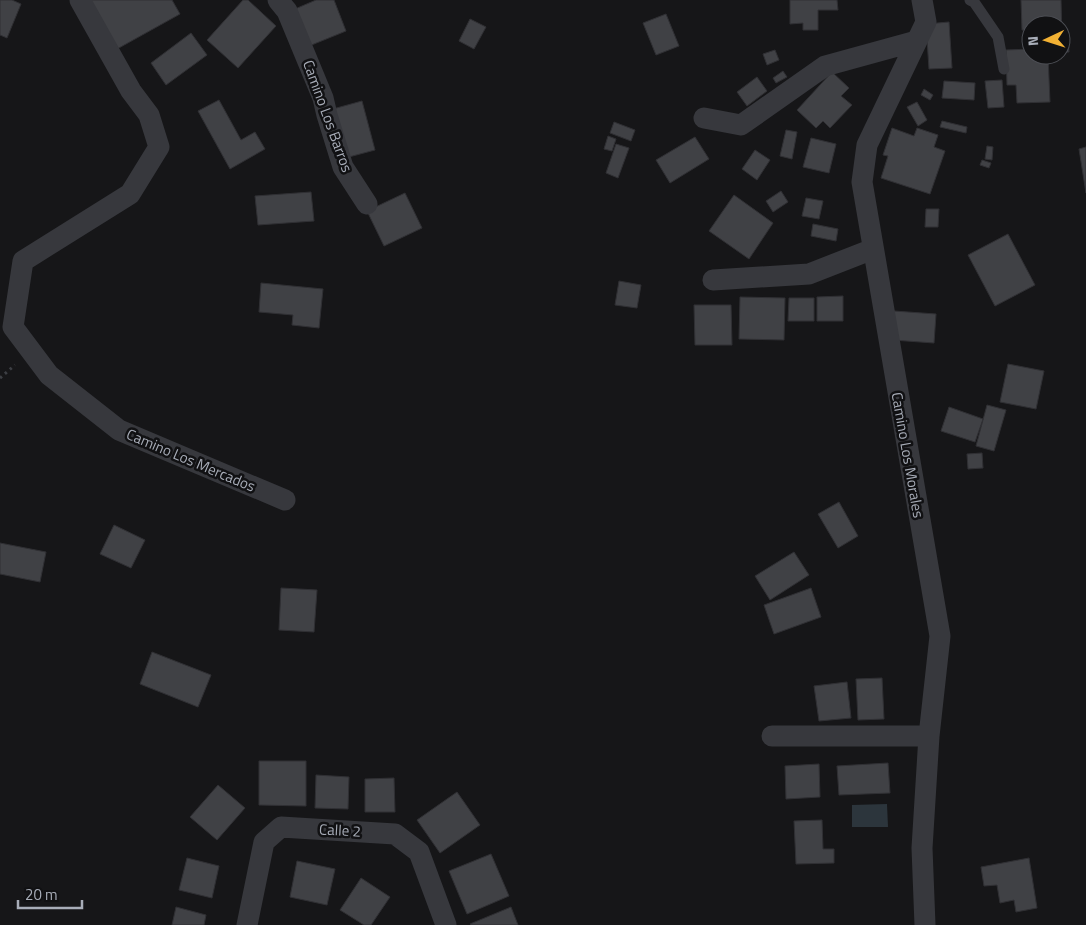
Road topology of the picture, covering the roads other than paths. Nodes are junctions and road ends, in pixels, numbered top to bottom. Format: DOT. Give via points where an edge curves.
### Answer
graph roads {
  1 [pos="80,0"];
  2 [pos="278,0"];
  3 [pos="922,0"];
  4 [pos="970,0"];
  5 [pos="916,41"];
  6 [pos="1004,69"];
  7 [pos="704,118"];
  8 [pos="367,204"];
  9 [pos="873,250"];
  10 [pos="712,280"];
  11 [pos="285,500"];
  12 [pos="772,736"];
  13 [pos="929,736"];
  14 [pos="247,925"];
  15 [pos="446,925"];
  16 [pos="925,925"];
  1 -- 11 [label="street, Camino Los Mercados" via="131,91 149,115 159,147 130,194 23,261 13,327 49,375 119,430"];
  2 -- 8 [label="street, Camino Los Barros" via="287,11 323,98 343,167"];
  3 -- 5 [label="street, Camino Los Morales" via="926,22"];
  4 -- 6 [label="lane" via="998,37"];
  5 -- 7 [label="street" via="825,66 741,125"];
  5 -- 9 [label="street, Camino Los Morales" via="867,145 862,182"];
  9 -- 10 [label="street" via="809,274"];
  9 -- 13 [label="street, Camino Los Morales" via="940,636"];
  12 -- 13 [label="street"];
  13 -- 16 [label="street, Camino Los Morales" via="922,848"];
  14 -- 15 [label="street, Calle 2" via="264,842 281,827 395,834 419,852"];
}
